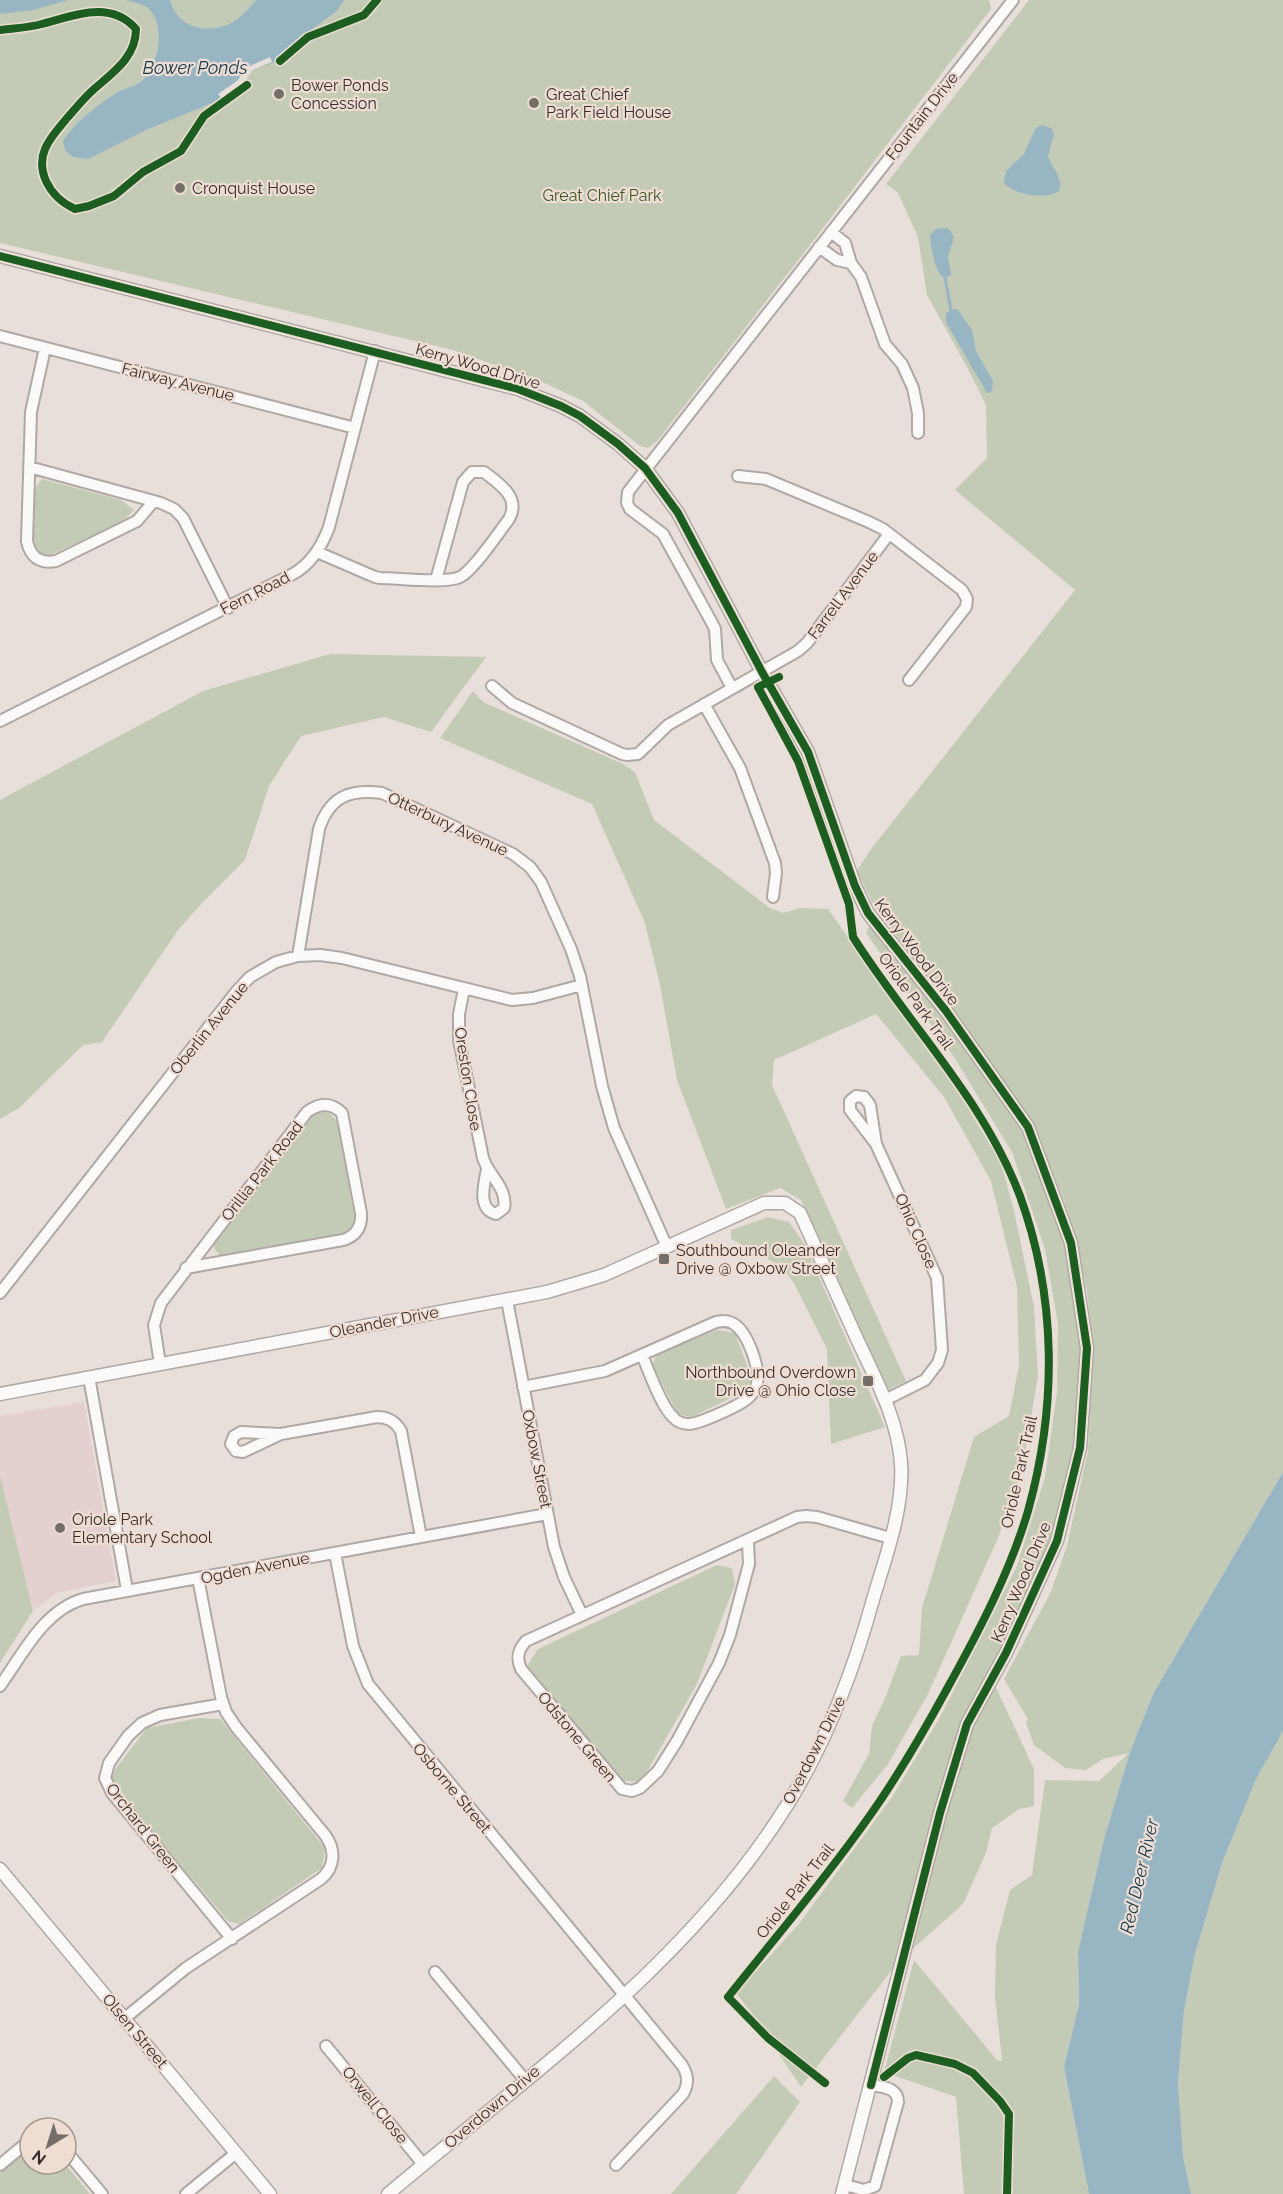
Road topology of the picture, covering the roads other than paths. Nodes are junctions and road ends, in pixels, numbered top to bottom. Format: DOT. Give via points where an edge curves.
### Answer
graph roads {
  1 [pos="1013,0"];
  2 [pos="831,232"];
  3 [pos="819,248"];
  4 [pos="0,256"];
  5 [pos="851,263"];
  6 [pos="0,336"];
  7 [pos="45,348"];
  8 [pos="375,351"];
  9 [pos="355,428"];
  10 [pos="918,433"];
  11 [pos="29,467"];
  12 [pos="645,468"];
  13 [pos="738,476"];
  14 [pos="154,501"];
  15 [pos="890,534"];
  16 [pos="317,552"];
  17 [pos="436,580"];
  18 [pos="228,608"];
  19 [pos="762,672"];
  20 [pos="909,680"];
  21 [pos="492,686"];
  22 [pos="732,688"];
  23 [pos="704,704"];
  24 [pos="0,721"];
  25 [pos="773,897"];
  26 [pos="298,956"];
  27 [pos="582,986"];
  28 [pos="464,989"];
  29 [pos="876,1144"];
  30 [pos="487,1169"];
  31 [pos="754,1207"];
  32 [pos="667,1247"];
  33 [pos="186,1268"];
  34 [pos="0,1292"];
  35 [pos="507,1300"];
  36 [pos="642,1355"];
  37 [pos="160,1364"];
  38 [pos="89,1377"];
  39 [pos="523,1387"];
  40 [pos="0,1394"];
  41 [pos="885,1400"];
  42 [pos="281,1434"];
  43 [pos="547,1514"];
  44 [pos="421,1537"];
  45 [pos="890,1538"];
  46 [pos="748,1541"];
  47 [pos="335,1553"];
  48 [pos="198,1578"];
  49 [pos="127,1590"];
  50 [pos="582,1615"];
  51 [pos="0,1686"];
  52 [pos="223,1704"];
  53 [pos="1,1871"];
  54 [pos="232,1939"];
  55 [pos="435,1972"];
  56 [pos="624,1996"];
  57 [pos="125,2018"];
  58 [pos="326,2046"];
  59 [pos="525,2080"];
  60 [pos="871,2085"];
  61 [pos="18,2150"];
  62 [pos="236,2153"];
  63 [pos="423,2164"];
  64 [pos="0,2165"];
  65 [pos="78,2165"];
  66 [pos="616,2165"];
  67 [pos="843,2190"];
  68 [pos="102,2194"];
  69 [pos="186,2194"];
  70 [pos="270,2194"];
  71 [pos="388,2194"];
  1 -- 2 [label="street, Fountain Drive"];
  2 -- 3 [label="street, Fountain Drive"];
  2 -- 5 [label="street" via="845,243"];
  3 -- 5 [label="street" via="837,261"];
  3 -- 12 [label="street, Fountain Drive"];
  4 -- 8 [label="street, Kerry Wood Drive"];
  5 -- 10 [label="street" via="861,277 885,344 902,364 913,388"];
  6 -- 7 [label="street, Fairway Avenue"];
  7 -- 9 [label="street, Fairway Avenue"];
  7 -- 11 [label="street" via="31,412"];
  8 -- 9 [label="street, Fern Road"];
  8 -- 12 [label="street, Kerry Wood Drive" via="535,394 580,416"];
  9 -- 16 [label="street, Fern Road" via="329,527"];
  11 -- 14 [label="street"];
  11 -- 14 [label="street" via="27,544 33,556 44,562 56,561 133,523"];
  12 -- 19 [label="street, Kerry Wood Drive" via="687,528"];
  12 -- 22 [label="street, Fountain Drive" via="628,492 627,503 663,534 712,623 717,660"];
  13 -- 15 [label="street" via="766,479"];
  14 -- 18 [label="street" via="174,509 183,518"];
  15 -- 19 [label="street, Farrell Avenue" via="807,643"];
  15 -- 20 [label="street" via="962,590 967,599 963,613"];
  16 -- 17 [label="street" via="375,577"];
  16 -- 18 [label="street, Fern Road" via="297,572"];
  17 -- 17 [label="street" via="465,574 511,516 511,497 484,472 472,472 463,482"];
  18 -- 24 [label="street, Fern Road"];
  19 -- 22 [label="street, Farrell Avenue"];
  19 -- 60 [label="street, Kerry Wood Drive" via="808,753 868,913 946,1011 1028,1127 1071,1243 1087,1348 1080,1448 1057,1541 1006,1653 967,1724 940,1813"];
  21 -- 23 [label="street, Farrell Avenue" via="512,703 627,755 638,754 668,725"];
  22 -- 23 [label="street, Farrell Avenue"];
  23 -- 25 [label="street" via="740,768 771,853 776,873"];
  26 -- 27 [label="street, Otterbury Avenue" via="322,820 342,797 367,791 382,793 494,844 530,867 548,894"];
  26 -- 28 [label="street, Oberlin Avenue" via="342,958"];
  26 -- 34 [label="street, Oberlin Avenue" via="268,966 242,984"];
  27 -- 28 [label="street, Oberlin Avenue" via="517,1000"];
  27 -- 32 [label="street, Otterbury Avenue" via="609,1114"];
  28 -- 30 [label="street, Oreston Close" via="459,1014 460,1049"];
  29 -- 41 [label="street, Ohio Close" via="935,1272 942,1341 940,1357 931,1375"];
  31 -- 32 [label="street, Oleander Drive"];
  31 -- 41 [label="street, Overdown Drive" via="784,1203 800,1213"];
  32 -- 35 [label="street, Oleander Drive" via="593,1279"];
  33 -- 33 [label="street, Orillia Park Road" via="354,1235 361,1223 361,1213 342,1113 326,1104 307,1112"];
  33 -- 37 [label="street, Orillia Park Road" via="156,1312 154,1331"];
  35 -- 37 [label="street, Oleander Drive"];
  35 -- 39 [label="street, Oxbow Street"];
  36 -- 36 [label="street" via="668,1412 685,1424 743,1402 757,1384 755,1359 742,1333 726,1321"];
  36 -- 39 [label="street" via="605,1371"];
  37 -- 38 [label="street, Oleander Drive"];
  38 -- 40 [label="street, Oleander Drive"];
  38 -- 49 [label="street"];
  39 -- 43 [label="street, Oxbow Street"];
  41 -- 45 [label="street, Overdown Drive" via="901,1461 901,1497"];
  42 -- 44 [label="street" via="377,1417 394,1422 401,1431"];
  43 -- 44 [label="street, Ogden Avenue"];
  43 -- 50 [label="street, Oxbow Street" via="559,1564"];
  44 -- 47 [label="street, Ogden Avenue"];
  45 -- 46 [label="street, Odstone Green" via="806,1516"];
  45 -- 56 [label="street, Overdown Drive" via="844,1690 790,1800 724,1891 672,1950"];
  46 -- 50 [label="street, Odstone Green"];
  46 -- 50 [label="street, Odstone Green" via="749,1564 730,1635 718,1663 671,1751 654,1776 640,1788 627,1790 617,1785 518,1664 526,1641"];
  47 -- 48 [label="street, Ogden Avenue"];
  47 -- 56 [label="street, Osborne Street" via="352,1646 368,1684"];
  48 -- 49 [label="street, Ogden Avenue"];
  48 -- 52 [label="street"];
  49 -- 51 [label="street, Ogden Avenue" via="83,1599 62,1608 40,1629"];
  52 -- 54 [label="street" via="236,1727 325,1835 333,1855 331,1867 321,1880"];
  52 -- 54 [label="street, Orchard Green" via="160,1715 142,1723 109,1763 105,1778 112,1793"];
  53 -- 57 [label="street, Olsen Street"];
  54 -- 57 [label="street" via="178,1974"];
  55 -- 59 [label="street"];
  56 -- 59 [label="street, Overdown Drive"];
  56 -- 66 [label="street, Osborne Street" via="682,2065 688,2084"];
  57 -- 62 [label="street, Olsen Street"];
  58 -- 63 [label="street, Orwell Close"];
  59 -- 63 [label="street, Overdown Drive"];
  60 -- 67 [label="street, Kerry Wood Drive"];
  60 -- 67 [label="street" via="893,2090 898,2102 875,2186"];
  61 -- 64 [label="street"];
  62 -- 69 [label="street"];
  62 -- 70 [label="street, Olsen Street"];
  63 -- 71 [label="street, Overdown Drive"];
  65 -- 68 [label="street"];
}
